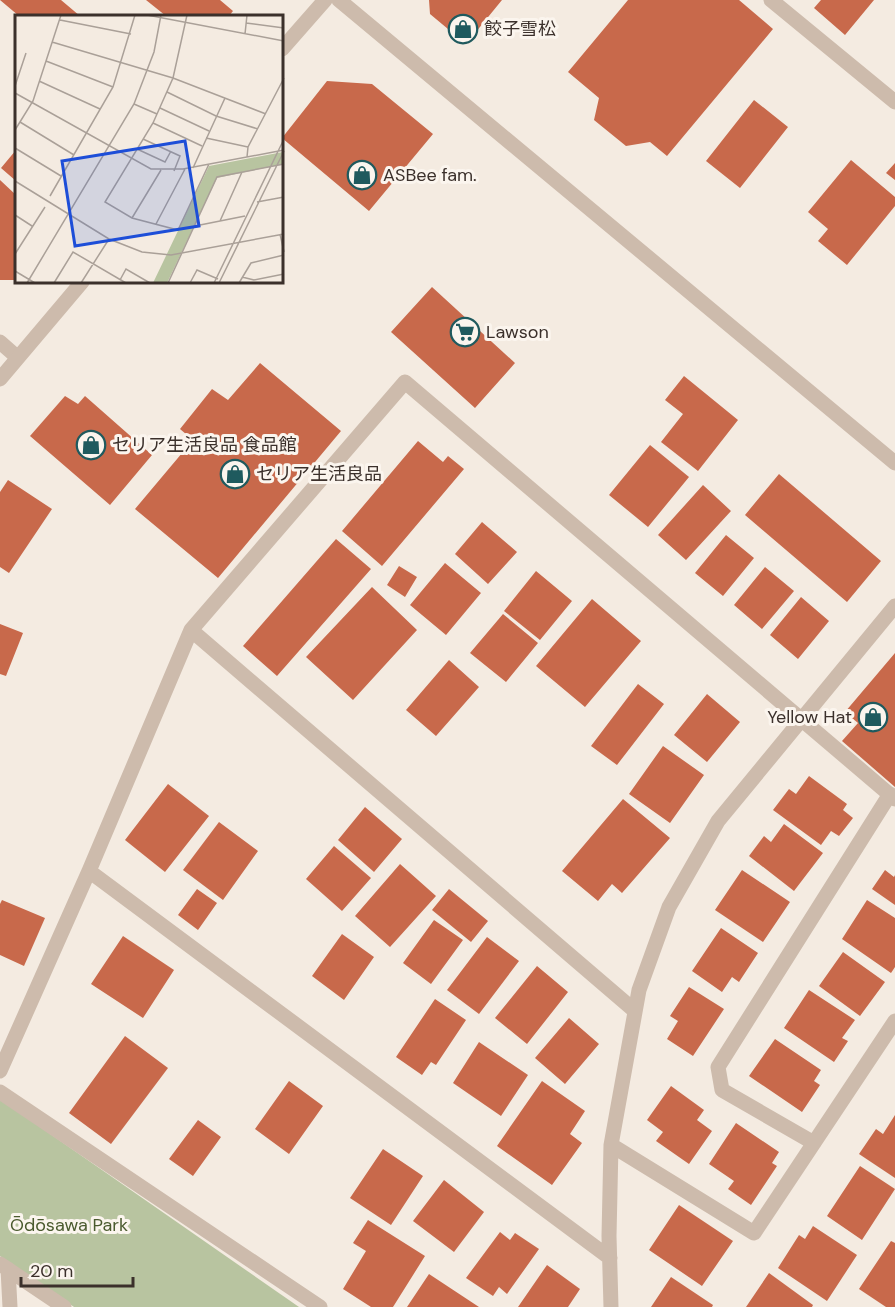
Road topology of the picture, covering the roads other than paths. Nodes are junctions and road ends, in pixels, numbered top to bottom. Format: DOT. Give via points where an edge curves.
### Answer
graph roads {
  1 [pos="325,0"];
  2 [pos="339,0"];
  3 [pos="771,0"];
  4 [pos="284,47"];
  5 [pos="895,102"];
  6 [pos="80,284"];
  7 [pos="0,342"];
  8 [pos="17,357"];
  9 [pos="0,379"];
  10 [pos="895,463"];
  11 [pos="895,606"];
  12 [pos="191,630"];
  13 [pos="802,719"];
  14 [pos="892,797"];
  15 [pos="89,871"];
  16 [pos="635,1011"];
  17 [pos="895,1021"];
  18 [pos="0,1071"];
  19 [pos="0,1092"];
  20 [pos="814,1143"];
  21 [pos="611,1145"];
  22 [pos="610,1258"];
  23 [pos="4,1267"];
  24 [pos="10,1307"];
  25 [pos="64,1307"];
  26 [pos="320,1307"];
  27 [pos="611,1307"];
  1 -- 4 [label="street"];
  2 -- 10 [label="street"];
  3 -- 5 [label="street"];
  6 -- 8 [label="street"];
  7 -- 8 [label="street"];
  8 -- 9 [label="street"];
  11 -- 13 [label="street"];
  12 -- 13 [label="street" via="405,382"];
  12 -- 15 [label="street"];
  12 -- 16 [label="street"];
  13 -- 14 [label="street"];
  13 -- 16 [label="street" via="718,821 669,907"];
  14 -- 20 [label="street" via="718,1067 722,1090"];
  15 -- 18 [label="street"];
  15 -- 22 [label="street"];
  16 -- 21 [label="street"];
  17 -- 20 [label="street"];
  19 -- 26 [label="street"];
  20 -- 21 [label="street" via="754,1233"];
  21 -- 22 [label="street"];
  22 -- 27 [label="street"];
  23 -- 24 [label="street"];
  23 -- 25 [label="street"];
}
